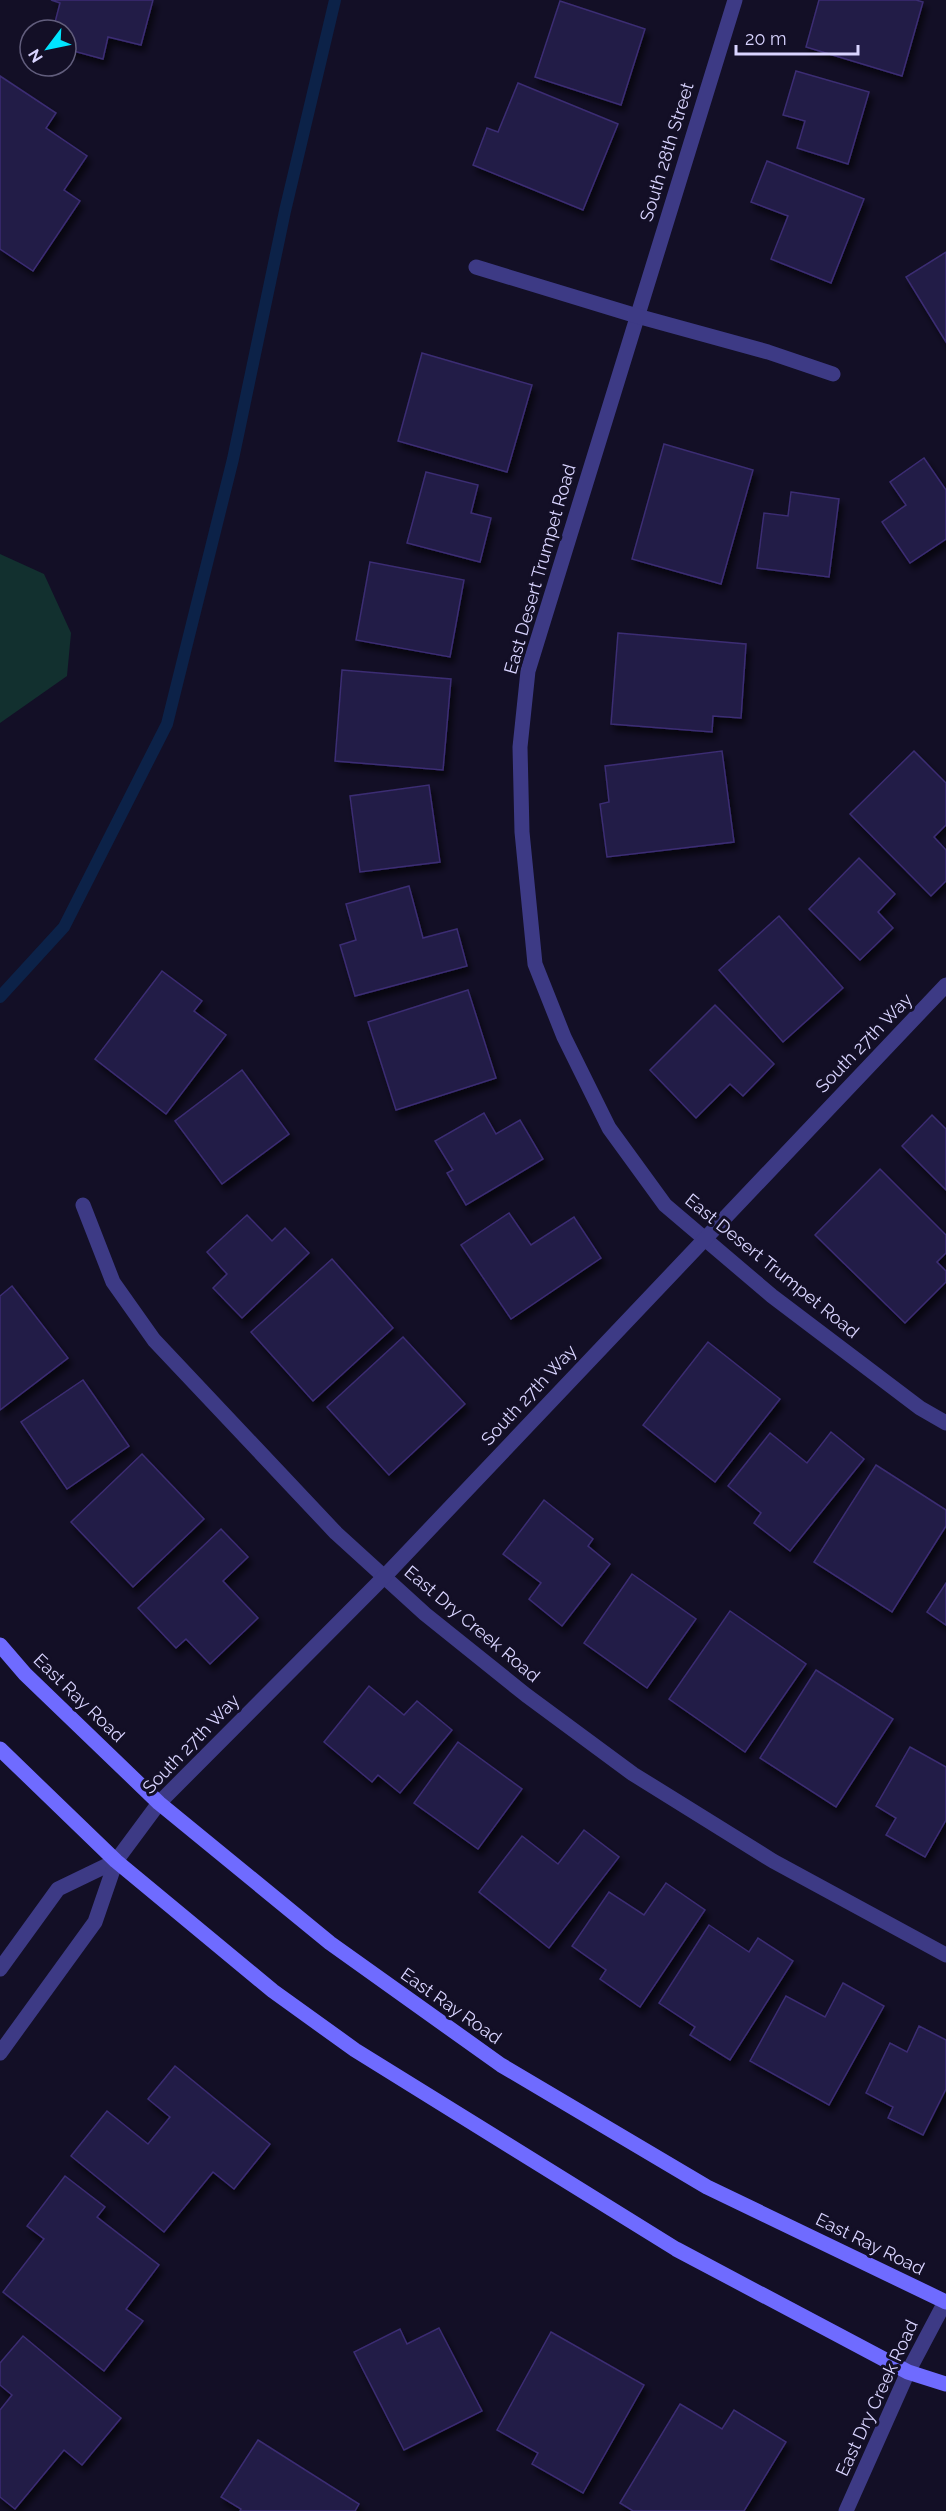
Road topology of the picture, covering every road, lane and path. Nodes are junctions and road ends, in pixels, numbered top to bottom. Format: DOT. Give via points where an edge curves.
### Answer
graph roads {
  1 [pos="735,0"];
  2 [pos="476,267"];
  3 [pos="637,316"];
  4 [pos="832,374"];
  5 [pos="946,985"];
  6 [pos="83,1205"];
  7 [pos="704,1239"];
  8 [pos="946,1423"];
  9 [pos="384,1577"];
  10 [pos="0,1645"];
  11 [pos="0,1749"];
  12 [pos="159,1803"];
  13 [pos="116,1861"];
  14 [pos="946,1955"];
  15 [pos="0,1969"];
  16 [pos="0,2053"];
  17 [pos="946,2302"];
  18 [pos="908,2372"];
  19 [pos="946,2384"];
  20 [pos="846,2511"];
  1 -- 3 [label="street, South 28th Street"];
  2 -- 3 [label="street"];
  3 -- 4 [label="street"];
  3 -- 7 [label="street, East Desert Trumpet Road" via="528,671 520,747 522,832 535,964 564,1037 609,1128 665,1204"];
  5 -- 7 [label="street, South 27th Way"];
  6 -- 9 [label="street, East Dry Creek Road" via="113,1282 154,1340 336,1533"];
  7 -- 8 [label="street, East Desert Trumpet Road" via="772,1296 920,1408"];
  7 -- 9 [label="street, South 27th Way"];
  9 -- 12 [label="street, South 27th Way"];
  9 -- 14 [label="street, East Dry Creek Road" via="526,1695 633,1774 773,1862"];
  10 -- 12 [label="main road, East Ray Road"];
  11 -- 13 [label="main road"];
  12 -- 13 [label="street, South 27th Way"];
  12 -- 17 [label="main road, East Ray Road" via="330,1944 501,2065 707,2187"];
  13 -- 15 [label="street" via="57,1889"];
  13 -- 16 [label="street, South 27th Way" via="95,1922"];
  13 -- 18 [label="main road" via="273,1991 355,2050 676,2249"];
  17 -- 18 [label="street, East Dry Creek Road"];
  18 -- 19 [label="main road"];
  18 -- 20 [label="street, East Dry Creek Road"];
}
